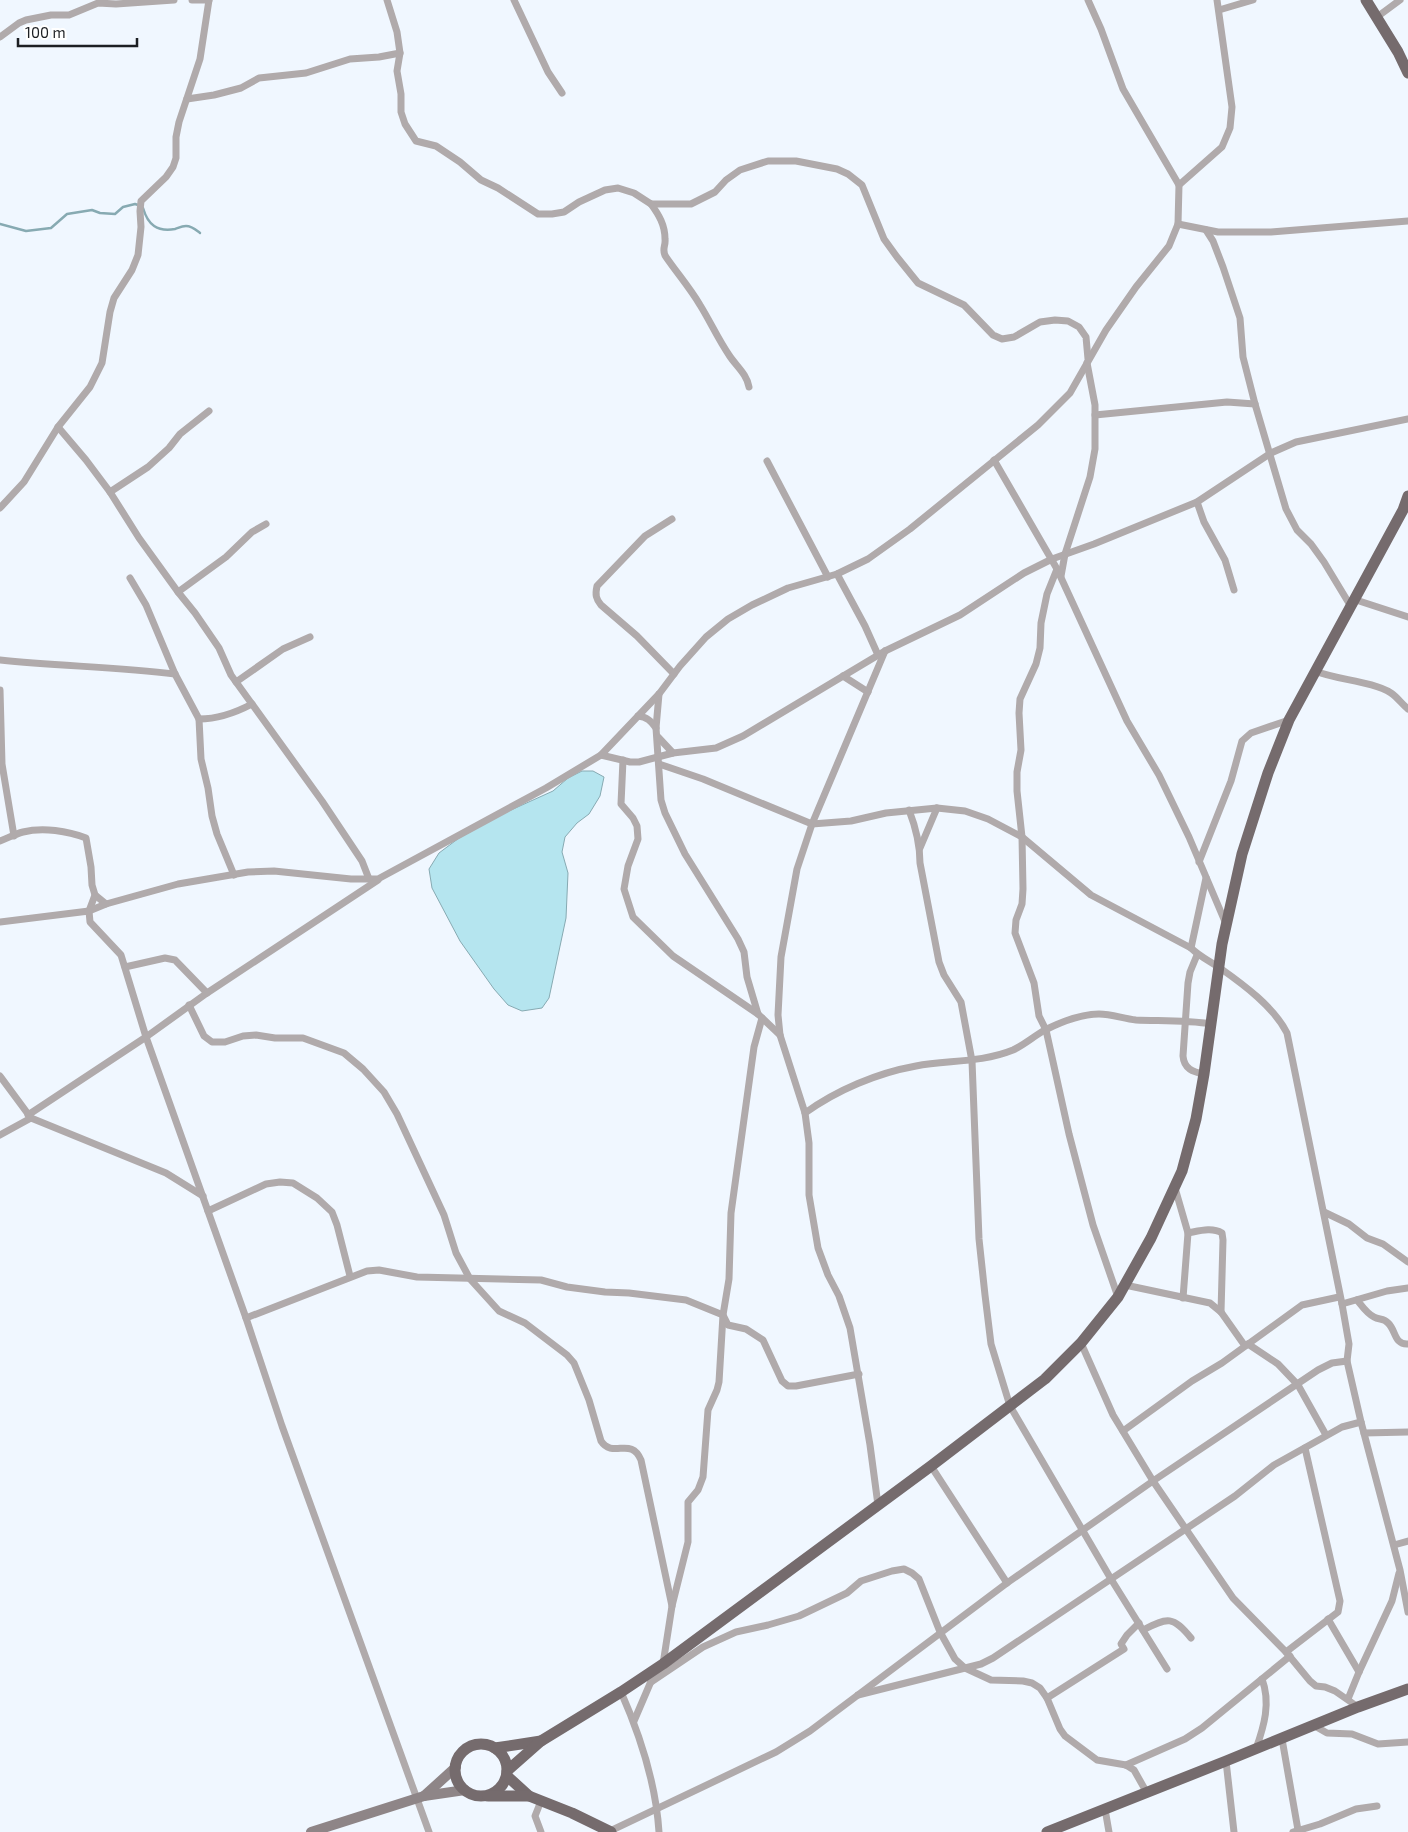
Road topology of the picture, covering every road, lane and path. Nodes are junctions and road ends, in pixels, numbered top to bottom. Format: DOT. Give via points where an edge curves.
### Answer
graph roads {
  1 [pos="174,0"];
  2 [pos="192,0"];
  3 [pos="209,0"];
  4 [pos="387,0"];
  5 [pos="514,0"];
  6 [pos="1088,0"];
  7 [pos="1217,0"];
  8 [pos="1253,0"];
  9 [pos="1366,0"];
  10 [pos="1400,0"];
  11 [pos="1219,10"];
  12 [pos="1377,17"];
  13 [pos="0,37"];
  14 [pos="400,52"];
  15 [pos="1408,73"];
  16 [pos="562,94"];
  17 [pos="186,99"];
  18 [pos="1179,185"];
  19 [pos="651,204"];
  20 [pos="1408,221"];
  21 [pos="1178,224"];
  22 [pos="1206,230"];
  23 [pos="1087,361"];
  24 [pos="749,388"];
  25 [pos="1255,404"];
  26 [pos="209,411"];
  27 [pos="1095,415"];
  28 [pos="1408,419"];
  29 [pos="58,427"];
  30 [pos="1270,453"];
  31 [pos="994,460"];
  32 [pos="767,461"];
  33 [pos="110,492"];
  34 [pos="1408,496"];
  35 [pos="1196,502"];
  36 [pos="0,508"];
  37 [pos="672,520"];
  38 [pos="266,524"];
  39 [pos="1065,554"];
  40 [pos="1052,559"];
  41 [pos="1057,569"];
  42 [pos="837,574"];
  43 [pos="828,577"];
  44 [pos="1061,577"];
  45 [pos="130,578"];
  46 [pos="1234,590"];
  47 [pos="178,592"];
  48 [pos="1352,602"];
  49 [pos="1408,617"];
  50 [pos="310,637"];
  51 [pos="885,651"];
  52 [pos="878,655"];
  53 [pos="0,660"];
  54 [pos="1315,671"];
  55 [pos="175,674"];
  56 [pos="674,674"];
  57 [pos="842,676"];
  58 [pos="236,682"];
  59 [pos="0,690"];
  60 [pos="868,692"];
  61 [pos="659,694"];
  62 [pos="1,704"];
  63 [pos="252,704"];
  64 [pos="1408,709"];
  65 [pos="638,716"];
  66 [pos="199,719"];
  67 [pos="1289,720"];
  68 [pos="656,728"];
  69 [pos="658,737"];
  70 [pos="672,753"];
  71 [pos="602,755"];
  72 [pos="623,760"];
  73 [pos="659,761"];
  74 [pos="937,808"];
  75 [pos="909,810"];
  76 [pos="812,824"];
  77 [pos="14,836"];
  78 [pos="1022,837"];
  79 [pos="0,841"];
  80 [pos="920,848"];
  81 [pos="1199,862"];
  82 [pos="234,874"];
  83 [pos="1206,877"];
  84 [pos="368,879"];
  85 [pos="378,880"];
  86 [pos="95,896"];
  87 [pos="106,904"];
  88 [pos="89,910"];
  89 [pos="0,922"];
  90 [pos="1226,924"];
  91 [pos="1191,948"];
  92 [pos="1197,955"];
  93 [pos="125,967"];
  94 [pos="1219,967"];
  95 [pos="207,993"];
  96 [pos="189,1005"];
  97 [pos="760,1016"];
  98 [pos="1186,1020"];
  99 [pos="1212,1024"];
  100 [pos="1046,1030"];
  101 [pos="780,1035"];
  102 [pos="146,1037"];
  103 [pos="972,1061"];
  104 [pos="1204,1074"];
  105 [pos="0,1076"];
  106 [pos="805,1113"];
  107 [pos="30,1116"];
  108 [pos="0,1135"];
  109 [pos="1175,1186"];
  110 [pos="203,1196"];
  111 [pos="208,1212"];
  112 [pos="1324,1212"];
  113 [pos="1188,1233"];
  114 [pos="1408,1262"];
  115 [pos="350,1276"];
  116 [pos="470,1279"];
  117 [pos="1125,1285"];
  118 [pos="1408,1288"];
  119 [pos="1118,1297"];
  120 [pos="1183,1298"];
  121 [pos="1341,1300"];
  122 [pos="1357,1300"];
  123 [pos="1221,1312"];
  124 [pos="723,1315"];
  125 [pos="246,1318"];
  126 [pos="1081,1343"];
  127 [pos="1408,1344"];
  128 [pos="1246,1345"];
  129 [pos="1347,1361"];
  130 [pos="859,1374"];
  131 [pos="1298,1385"];
  132 [pos="1010,1406"];
  133 [pos="1361,1422"];
  134 [pos="1123,1431"];
  135 [pos="1408,1432"];
  136 [pos="1364,1433"];
  137 [pos="1326,1435"];
  138 [pos="1305,1448"];
  139 [pos="931,1466"];
  140 [pos="1153,1481"];
  141 [pos="878,1506"];
  142 [pos="1186,1528"];
  143 [pos="1083,1529"];
  144 [pos="1408,1541"];
  145 [pos="1394,1545"];
  146 [pos="1400,1570"];
  147 [pos="1111,1579"];
  148 [pos="1007,1583"];
  149 [pos="672,1606"];
  150 [pos="1408,1612"];
  151 [pos="1328,1619"];
  152 [pos="1141,1626"];
  153 [pos="940,1632"];
  154 [pos="1191,1638"];
  155 [pos="1288,1654"];
  156 [pos="659,1666"];
  157 [pos="965,1668"];
  158 [pos="1168,1669"];
  159 [pos="1359,1672"];
  160 [pos="1262,1679"];
  161 [pos="652,1682"];
  162 [pos="1408,1689"];
  163 [pos="621,1692"];
  164 [pos="855,1696"];
  165 [pos="1047,1698"];
  166 [pos="1348,1699"];
  167 [pos="1358,1707"];
  168 [pos="634,1721"];
  169 [pos="1313,1726"];
  170 [pos="1282,1738"];
  171 [pos="542,1741"];
  172 [pos="1408,1742"];
  173 [pos="495,1748"];
  174 [pos="1256,1749"];
  175 [pos="1226,1761"];
  176 [pos="1126,1765"];
  177 [pos="456,1767"];
  178 [pos="507,1774"];
  179 [pos="465,1790"];
  180 [pos="1147,1792"];
  181 [pos="484,1796"];
  182 [pos="529,1796"];
  183 [pos="420,1797"];
  184 [pos="541,1801"];
  185 [pos="1377,1806"];
  186 [pos="658,1807"];
  187 [pos="1104,1809"];
  188 [pos="609,1831"];
  189 [pos="1296,1831"];
  190 [pos="311,1832"];
  191 [pos="429,1832"];
  192 [pos="541,1832"];
  193 [pos="659,1832"];
  194 [pos="1048,1832"];
  195 [pos="1109,1832"];
  196 [pos="1234,1832"];
  1 -- 13 [label="street" via="98,3 69,15 26,20"];
  2 -- 3 [label="street"];
  3 -- 17 [label="street" via="200,59"];
  4 -- 14 [label="street"];
  5 -- 16 [label="street"];
  6 -- 18 [label="street" via="1123,89"];
  7 -- 11 [label="street"];
  8 -- 11 [label="street"];
  9 -- 12 [label="main road"];
  10 -- 12 [label="street"];
  11 -- 18 [label="street" via="1232,107 1230,128 1222,147"];
  12 -- 15 [label="main road"];
  14 -- 17 [label="street" via="350,59 306,73 259,78 240,88"];
  14 -- 19 [label="street" via="397,71 401,112 416,141 436,146 481,180 538,214 564,212 605,190 618,188"];
  17 -- 29 [label="street" via="176,137 173,167 141,201 138,256 112,305 102,363 90,387"];
  18 -- 21 [label="street"];
  19 -- 23 [label="street" via="692,204 715,192 740,170 768,161 796,161 837,169 862,185 884,239 918,283 964,305 993,335 1002,339 1014,337 1040,322 1068,321 1086,336"];
  19 -- 24 [label="street" via="662,219 665,256 700,304 709,323 742,370"];
  20 -- 22 [label="street" via="1272,232"];
  21 -- 22 [label="street"];
  21 -- 23 [label="street" via="1169,246 1136,286"];
  22 -- 25 [label="street" via="1213,241 1240,318 1243,357"];
  23 -- 27 [label="street"];
  23 -- 31 [label="street" via="1070,393 1038,425"];
  25 -- 27 [label="street" via="1227,402"];
  25 -- 30 [label="street"];
  26 -- 33 [label="street" via="180,434 148,467"];
  27 -- 39 [label="street" via="1095,449 1090,477"];
  28 -- 30 [label="street" via="1296,442"];
  29 -- 33 [label="street"];
  29 -- 36 [label="street" via="24,482"];
  30 -- 35 [label="street"];
  30 -- 48 [label="street" via="1286,509 1297,530 1311,544"];
  31 -- 40 [label="street"];
  31 -- 42 [label="street" via="868,559"];
  32 -- 43 [label="street"];
  33 -- 47 [label="street"];
  34 -- 48 [label="main road"];
  35 -- 39 [label="street"];
  35 -- 46 [label="street" via="1225,560"];
  37 -- 56 [label="street" via="645,536 597,586 595,592 597,600"];
  38 -- 47 [label="street"];
  39 -- 40 [label="street"];
  39 -- 44 [label="street"];
  40 -- 41 [label="street"];
  40 -- 51 [label="street" via="1024,573 960,615"];
  41 -- 44 [label="street"];
  41 -- 78 [label="street" via="1041,622 1036,664 1020,699 1021,750 1017,791"];
  42 -- 43 [label="street"];
  42 -- 52 [label="street"];
  43 -- 56 [label="street" via="788,588 728,619 706,637"];
  44 -- 81 [label="street" via="1127,722 1159,775"];
  45 -- 55 [label="street" via="146,606"];
  47 -- 58 [label="street" via="196,613"];
  48 -- 49 [label="street"];
  48 -- 54 [label="main road"];
  50 -- 58 [label="street" via="283,649"];
  51 -- 52 [label="street"];
  51 -- 60 [label="street"];
  52 -- 57 [label="street"];
  53 -- 55 [label="street"];
  54 -- 64 [label="street" via="1392,693"];
  54 -- 67 [label="main road"];
  55 -- 66 [label="street"];
  56 -- 61 [label="street"];
  57 -- 60 [label="street"];
  57 -- 70 [label="street" via="744,736 716,748"];
  58 -- 63 [label="street"];
  59 -- 62 [label="street"];
  60 -- 76 [label="street"];
  61 -- 65 [label="street"];
  61 -- 68 [label="street"];
  62 -- 77 [label="street" via="2,764"];
  63 -- 66 [label="street" via="220,717"];
  63 -- 84 [label="street" via="362,861"];
  65 -- 68 [label="street" via="650,720"];
  65 -- 71 [label="street"];
  66 -- 82 [label="street" via="201,759 212,816"];
  67 -- 81 [label="street" via="1251,733 1242,741 1231,781"];
  67 -- 90 [label="main road" via="1242,854"];
  68 -- 69 [label="street"];
  69 -- 70 [label="street"];
  69 -- 73 [label="street"];
  70 -- 73 [label="street"];
  71 -- 72 [label="street"];
  71 -- 85 [label="street"];
  72 -- 73 [label="street"];
  72 -- 97 [label="street" via="621,804 637,826 638,839 624,889 633,917 673,956"];
  73 -- 76 [label="street"];
  73 -- 97 [label="street" via="660,800 665,813 685,854 741,945 746,977"];
  74 -- 75 [label="street"];
  74 -- 78 [label="street" via="988,818"];
  74 -- 80 [label="street"];
  75 -- 76 [label="street" via="851,821"];
  75 -- 80 [label="street"];
  76 -- 101 [label="street" via="797,869 782,948"];
  77 -- 79 [label="street"];
  77 -- 86 [label="street" via="23,832 69,831 86,838"];
  78 -- 91 [label="street" via="1091,895"];
  78 -- 100 [label="street" via="1022,904 1015,933"];
  80 -- 103 [label="street" via="920,864 939,962 961,1002"];
  81 -- 83 [label="street"];
  82 -- 84 [label="street" via="274,871"];
  82 -- 87 [label="street" via="178,884"];
  83 -- 90 [label="street"];
  83 -- 91 [label="street"];
  84 -- 85 [label="street"];
  85 -- 95 [label="street"];
  86 -- 87 [label="street"];
  86 -- 88 [label="street"];
  87 -- 88 [label="street"];
  88 -- 89 [label="street"];
  88 -- 93 [label="street" via="90,922 121,955"];
  90 -- 94 [label="main road"];
  91 -- 92 [label="street"];
  92 -- 94 [label="street"];
  92 -- 98 [label="street" via="1190,972"];
  93 -- 95 [label="street" via="165,958 175,960"];
  93 -- 102 [label="street"];
  94 -- 99 [label="main road"];
  94 -- 112 [label="street" via="1270,1009 1286,1033"];
  95 -- 96 [label="street"];
  96 -- 102 [label="street"];
  96 -- 116 [label="street" via="204,1036 212,1042 256,1035 303,1038 344,1053 363,1069 384,1092 397,1114"];
  97 -- 101 [label="street"];
  97 -- 124 [label="street" via="731,1213 730,1279"];
  98 -- 99 [label="street"];
  98 -- 100 [label="street" via="1134,1020 1099,1014 1082,1016"];
  98 -- 104 [label="street" via="1184,1062 1194,1072"];
  99 -- 104 [label="main road"];
  100 -- 103 [label="street" via="1014,1050"];
  100 -- 119 [label="street" via="1093,1225"];
  101 -- 106 [label="street"];
  102 -- 107 [label="street"];
  102 -- 110 [label="street"];
  103 -- 106 [label="street" via="916,1066 883,1074 853,1086"];
  103 -- 132 [label="street" via="984,1296 991,1344"];
  104 -- 109 [label="main road" via="1196,1120"];
  105 -- 107 [label="street"];
  106 -- 130 [label="street" via="810,1195 818,1248 850,1328"];
  107 -- 108 [label="street"];
  107 -- 110 [label="street" via="166,1173"];
  109 -- 113 [label="street"];
  109 -- 117 [label="main road"];
  110 -- 111 [label="street"];
  111 -- 115 [label="street" via="266,1184 292,1183 317,1198 332,1212"];
  111 -- 125 [label="street"];
  112 -- 114 [label="street" via="1383,1244"];
  112 -- 121 [label="street"];
  113 -- 120 [label="street"];
  113 -- 123 [label="street" via="1206,1230 1222,1233"];
  115 -- 116 [label="street" via="379,1270 418,1277"];
  115 -- 125 [label="street"];
  116 -- 124 [label="street" via="541,1280 604,1292 686,1300"];
  116 -- 149 [label="street" via="499,1311 524,1323 574,1363 604,1445 638,1452"];
  117 -- 119 [label="main road"];
  117 -- 120 [label="street"];
  118 -- 122 [label="street"];
  119 -- 126 [label="main road"];
  120 -- 123 [label="street" via="1210,1303"];
  121 -- 122 [label="street"];
  121 -- 128 [label="street" via="1302,1305"];
  121 -- 129 [label="street" via="1349,1344"];
  122 -- 127 [label="street" via="1369,1314 1390,1324 1397,1341"];
  123 -- 128 [label="street"];
  124 -- 130 [label="street" via="728,1325 746,1328 763,1340 782,1381 788,1386"];
  124 -- 149 [label="street" via="717,1390 708,1410 703,1477 688,1502 688,1542"];
  125 -- 183 [label="street" via="282,1426"];
  126 -- 132 [label="main road" via="1045,1379"];
  126 -- 134 [label="street"];
  128 -- 131 [label="street" via="1278,1364"];
  128 -- 134 [label="street"];
  129 -- 131 [label="street" via="1332,1363"];
  129 -- 133 [label="street"];
  130 -- 141 [label="street"];
  131 -- 137 [label="street"];
  131 -- 140 [label="street"];
  132 -- 139 [label="main road"];
  132 -- 143 [label="street"];
  133 -- 136 [label="street"];
  133 -- 137 [label="street"];
  134 -- 140 [label="street"];
  135 -- 136 [label="street"];
  136 -- 145 [label="street"];
  137 -- 138 [label="street"];
  138 -- 142 [label="street" via="1274,1465 1235,1496"];
  138 -- 151 [label="street" via="1340,1601 1338,1612"];
  139 -- 141 [label="main road"];
  139 -- 148 [label="street"];
  140 -- 142 [label="street"];
  140 -- 143 [label="street"];
  141 -- 156 [label="main road"];
  142 -- 147 [label="street"];
  142 -- 155 [label="street" via="1233,1598"];
  143 -- 147 [label="street"];
  143 -- 148 [label="street"];
  144 -- 145 [label="street"];
  145 -- 146 [label="street"];
  146 -- 150 [label="street"];
  146 -- 159 [label="street" via="1392,1601"];
  147 -- 152 [label="street"];
  147 -- 157 [label="street" via="1001,1654"];
  148 -- 153 [label="street"];
  149 -- 156 [label="street"];
  151 -- 155 [label="street"];
  151 -- 159 [label="street"];
  152 -- 154 [label="street" via="1167,1620 1179,1623"];
  152 -- 158 [label="street"];
  152 -- 165 [label="street" via="1127,1635 1121,1644 1124,1649"];
  153 -- 157 [label="street" via="955,1659"];
  153 -- 161 [label="street" via="919,1579 904,1569 892,1571 861,1581 847,1593 799,1616 736,1632 711,1643"];
  153 -- 164 [label="street"];
  155 -- 160 [label="street"];
  155 -- 166 [label="street" via="1316,1686"];
  156 -- 161 [label="street"];
  156 -- 163 [label="main road"];
  157 -- 164 [label="street"];
  157 -- 165 [label="street" via="991,1680 1032,1683"];
  159 -- 166 [label="street"];
  160 -- 174 [label="street" via="1267,1702"];
  160 -- 176 [label="street" via="1185,1739"];
  161 -- 168 [label="street"];
  162 -- 167 [label="main road"];
  163 -- 168 [label="street"];
  163 -- 171 [label="main road"];
  164 -- 186 [label="street" via="810,1731 776,1752"];
  165 -- 176 [label="street" via="1065,1736 1097,1760"];
  166 -- 167 [label="street"];
  167 -- 169 [label="main road"];
  168 -- 186 [label="street"];
  169 -- 170 [label="main road"];
  169 -- 172 [label="street" via="1327,1733 1352,1734 1378,1744"];
  170 -- 174 [label="main road"];
  170 -- 189 [label="street"];
  171 -- 173 [label="main road"];
  171 -- 178 [label="main road"];
  173 -- 177 [label="main road" via="485,1744 470,1747 459,1757"];
  173 -- 178 [label="main road" via="506,1762"];
  174 -- 175 [label="main road"];
  175 -- 180 [label="main road"];
  175 -- 196 [label="street"];
  176 -- 180 [label="street" via="1134,1770"];
  177 -- 179 [label="main road" via="457,1780"];
  177 -- 183 [label="main road"];
  178 -- 181 [label="main road" via="498,1790"];
  178 -- 182 [label="main road"];
  179 -- 181 [label="main road"];
  179 -- 183 [label="main road"];
  180 -- 187 [label="main road"];
  181 -- 182 [label="main road"];
  182 -- 184 [label="main road"];
  183 -- 190 [label="main road"];
  183 -- 191 [label="street"];
  184 -- 188 [label="main road"];
  184 -- 192 [label="street" via="535,1816"];
  185 -- 189 [label="street" via="1356,1809"];
  186 -- 188 [label="street"];
  186 -- 193 [label="street"];
  187 -- 194 [label="main road"];
  187 -- 195 [label="street"];
}
